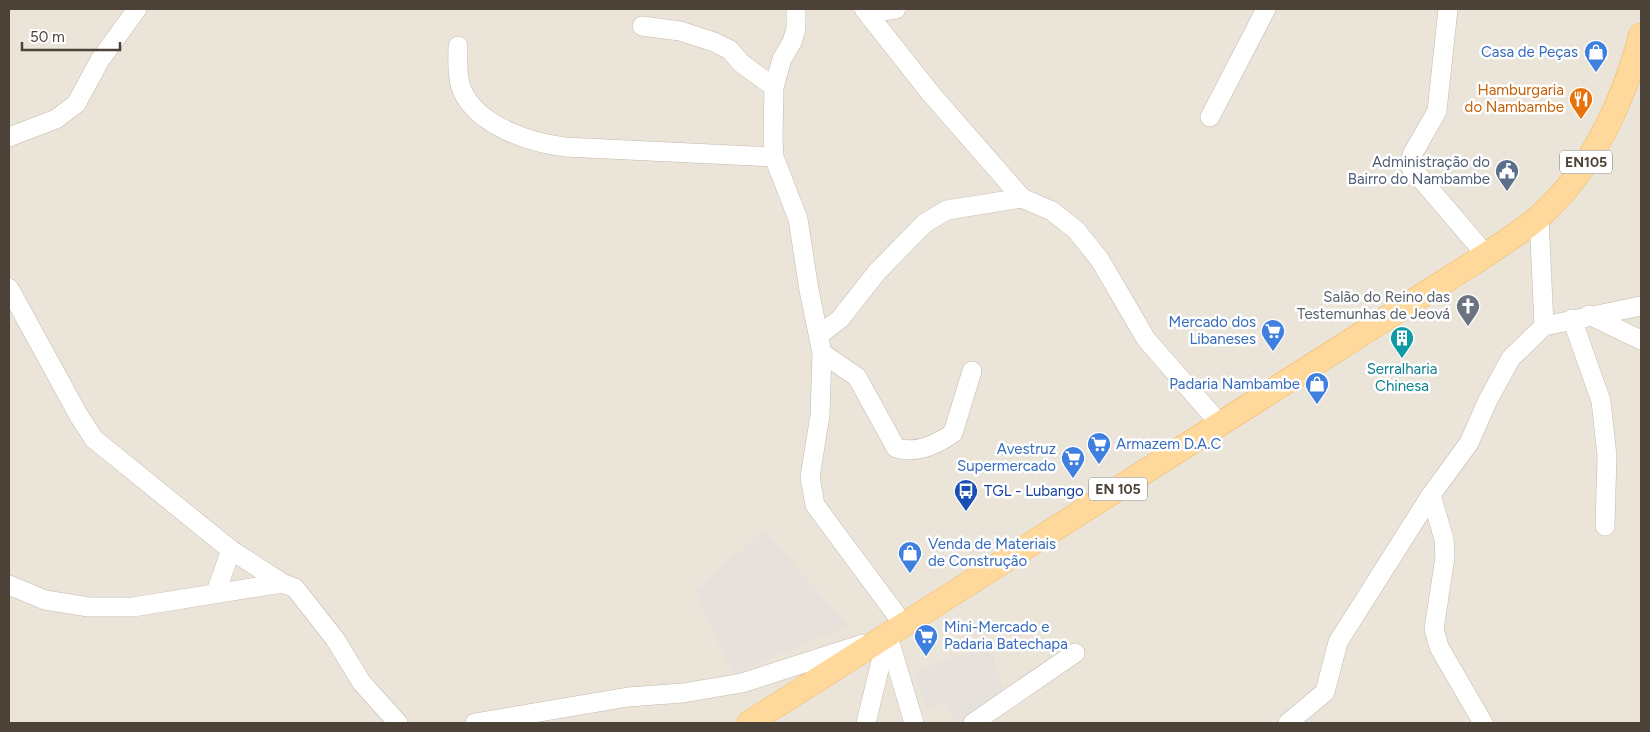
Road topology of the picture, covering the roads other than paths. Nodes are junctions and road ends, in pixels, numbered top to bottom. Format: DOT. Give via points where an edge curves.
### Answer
graph roads {
  1 [pos="137,9"];
  2 [pos="796,9"];
  3 [pos="896,9"];
  4 [pos="1266,9"];
  5 [pos="1448,9"];
  6 [pos="866,11"];
  7 [pos="642,26"];
  8 [pos="1641,36"];
  9 [pos="458,46"];
  10 [pos="1638,60"];
  11 [pos="774,86"];
  12 [pos="1210,117"];
  13 [pos="9,137"];
  14 [pos="774,157"];
  15 [pos="1022,198"];
  16 [pos="1539,216"];
  17 [pos="1486,255"];
  18 [pos="9,288"];
  19 [pos="1641,306"];
  20 [pos="1580,317"];
  21 [pos="1544,326"];
  22 [pos="1641,340"];
  23 [pos="820,344"];
  24 [pos="972,371"];
  25 [pos="1220,424"];
  26 [pos="1431,495"];
  27 [pos="1605,526"];
  28 [pos="231,550"];
  29 [pos="282,583"];
  30 [pos="9,586"];
  31 [pos="216,592"];
  32 [pos="896,630"];
  33 [pos="1075,652"];
  34 [pos="398,723"];
  35 [pos="476,723"];
  36 [pos="749,723"];
  37 [pos="866,723"];
  38 [pos="914,723"];
  39 [pos="972,723"];
  40 [pos="1288,723"];
  41 [pos="1483,723"];
  1 -- 13 [label="street" via="100,60 76,104 56,119"];
  2 -- 11 [label="street" via="796,29 782,58"];
  3 -- 6 [label="street"];
  4 -- 12 [label="street"];
  5 -- 17 [label="street" via="1437,111 1412,155 1410,166"];
  6 -- 15 [label="street" via="932,95"];
  7 -- 11 [label="street" via="680,31 714,42 730,50 740,63"];
  8 -- 10 [label="main road, EN105"];
  9 -- 14 [label="street" via="459,76 464,95 486,118 539,144"];
  10 -- 16 [label="main road, EN105" via="1584,165"];
  11 -- 14 [label="street"];
  14 -- 23 [label="street" via="798,219"];
  15 -- 23 [label="street" via="947,210 924,223 877,272"];
  15 -- 25 [label="street" via="1052,211 1076,230 1100,260 1146,339"];
  16 -- 17 [label="main road, EN105"];
  16 -- 21 [label="street"];
  17 -- 25 [label="main road, EN 105"];
  18 -- 28 [label="street" via="94,439"];
  19 -- 20 [label="street"];
  20 -- 21 [label="street"];
  20 -- 22 [label="street"];
  20 -- 27 [label="street" via="1601,401 1607,456"];
  21 -- 26 [label="street" via="1511,358 1469,443"];
  23 -- 24 [label="street" via="857,376 896,448 908,451 920,449 953,433"];
  23 -- 32 [label="street" via="820,415 810,477 816,505"];
  25 -- 32 [label="main road, EN 105"];
  26 -- 40 [label="street" via="1338,642 1325,692"];
  26 -- 41 [label="street" via="1444,539 1445,557 1434,629 1439,647"];
  28 -- 29 [label="street"];
  28 -- 31 [label="street"];
  29 -- 31 [label="street"];
  29 -- 34 [label="street" via="295,588 335,639 362,683"];
  30 -- 31 [label="street" via="45,600 89,607 133,607"];
  32 -- 35 [label="street" via="742,683 683,693 628,697"];
  32 -- 36 [label="main road, EN 105"];
  32 -- 37 [label="street"];
  32 -- 38 [label="street"];
  33 -- 39 [label="street"];
}
